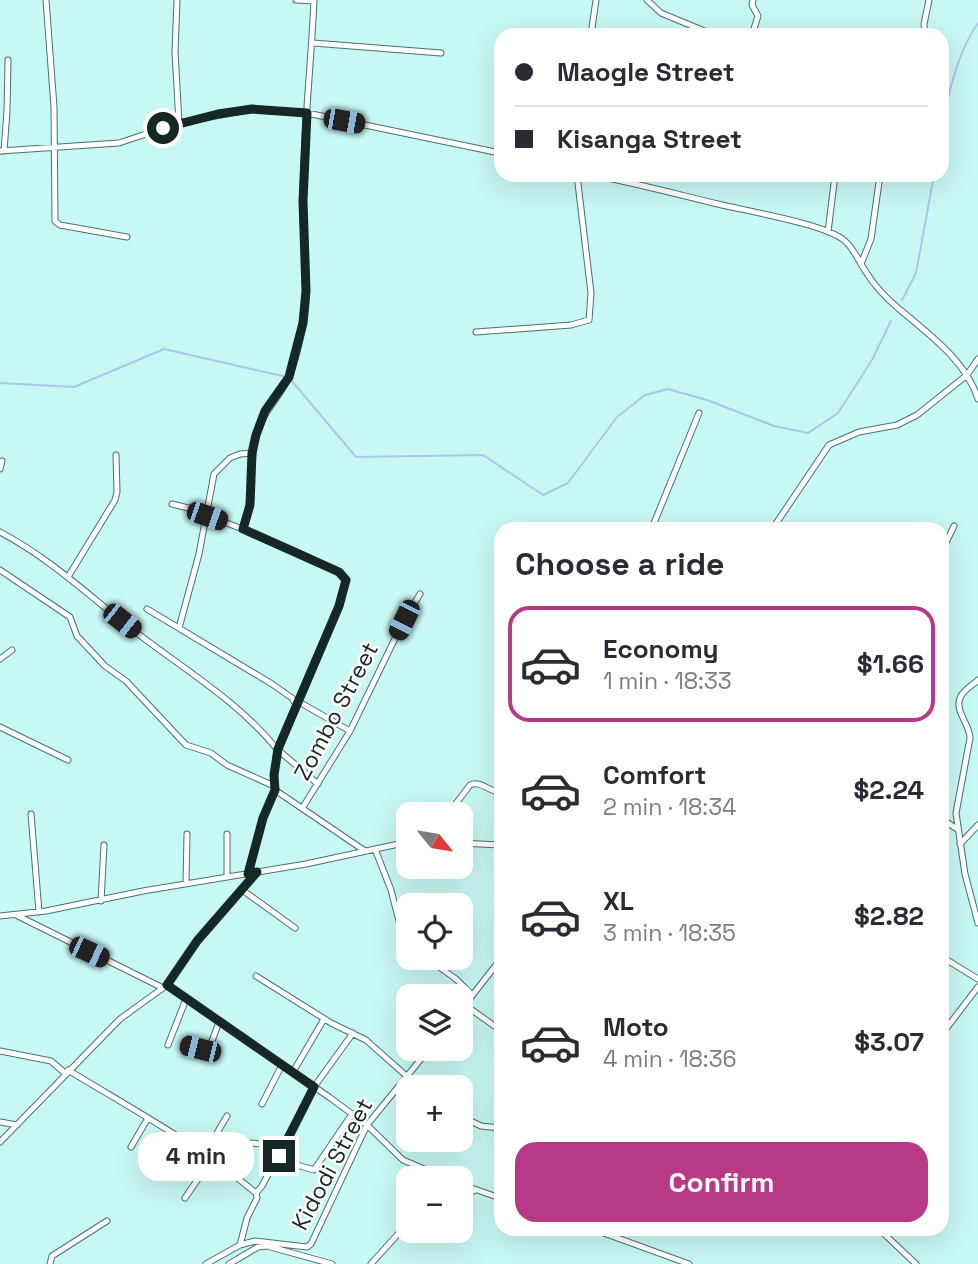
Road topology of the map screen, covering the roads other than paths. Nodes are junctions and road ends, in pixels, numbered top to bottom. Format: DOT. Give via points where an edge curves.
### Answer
graph roads {
  1 [pos="46,0"];
  2 [pos="177,0"];
  3 [pos="296,0"];
  4 [pos="596,0"];
  5 [pos="647,0"];
  6 [pos="753,0"];
  7 [pos="929,0"];
  8 [pos="314,1"];
  9 [pos="592,28"];
  10 [pos="697,28"];
  11 [pos="754,28"];
  12 [pos="924,28"];
  13 [pos="313,43"];
  14 [pos="441,53"];
  15 [pos="8,60"];
  16 [pos="307,113"];
  17 [pos="178,123"];
  18 [pos="54,148"];
  19 [pos="2,151"];
  20 [pos="494,152"];
  21 [pos="579,182"];
  22 [pos="622,182"];
  23 [pos="834,182"];
  24 [pos="879,182"];
  25 [pos="828,232"];
  26 [pos="127,237"];
  27 [pos="861,264"];
  28 [pos="476,332"];
  29 [pos="978,359"];
  30 [pos="967,375"];
  31 [pos="978,399"];
  32 [pos="699,413"];
  33 [pos="252,453"];
  34 [pos="116,454"];
  35 [pos="2,461"];
  36 [pos="0,469"];
  37 [pos="172,504"];
  38 [pos="207,517"];
  39 [pos="654,522"];
  40 [pos="777,522"];
  41 [pos="954,526"];
  42 [pos="243,529"];
  43 [pos="0,532"];
  44 [pos="949,536"];
  45 [pos="0,570"];
  46 [pos="68,577"];
  47 [pos="420,594"];
  48 [pos="147,609"];
  49 [pos="179,628"];
  50 [pos="12,650"];
  51 [pos="0,659"];
  52 [pos="978,680"];
  53 [pos="298,704"];
  54 [pos="0,727"];
  55 [pos="350,731"];
  56 [pos="278,749"];
  57 [pos="68,760"];
  58 [pos="318,783"];
  59 [pos="275,788"];
  60 [pos="494,792"];
  61 [pos="457,802"];
  62 [pos="303,807"];
  63 [pos="31,814"];
  64 [pos="949,824"];
  65 [pos="978,825"];
  66 [pos="957,829"];
  67 [pos="187,834"];
  68 [pos="228,834"];
  69 [pos="473,844"];
  70 [pos="960,844"];
  71 [pos="103,845"];
  72 [pos="396,845"];
  73 [pos="494,845"];
  74 [pos="375,849"];
  75 [pos="365,851"];
  76 [pos="257,872"];
  77 [pos="248,874"];
  78 [pos="227,876"];
  79 [pos="186,883"];
  80 [pos="241,889"];
  81 [pos="101,901"];
  82 [pos="396,910"];
  83 [pos="39,912"];
  84 [pos="2,914"];
  85 [pos="16,915"];
  86 [pos="978,923"];
  87 [pos="295,928"];
  88 [pos="949,961"];
  89 [pos="494,968"];
  90 [pos="443,970"];
  91 [pos="256,976"];
  92 [pos="978,979"];
  93 [pos="461,984"];
  94 [pos="165,986"];
  95 [pos="978,987"];
  96 [pos="473,994"];
  97 [pos="186,999"];
  98 [pos="473,1011"];
  99 [pos="324,1019"];
  100 [pos="219,1021"];
  101 [pos="949,1025"];
  102 [pos="494,1026"];
  103 [pos="353,1033"];
  104 [pos="168,1045"];
  105 [pos="186,1046"];
  106 [pos="0,1051"];
  107 [pos="419,1061"];
  108 [pos="282,1065"];
  109 [pos="67,1072"];
  110 [pos="293,1072"];
  111 [pos="405,1075"];
  112 [pos="407,1075"];
  113 [pos="314,1087"];
  114 [pos="396,1089"];
  115 [pos="262,1104"];
  116 [pos="352,1114"];
  117 [pos="227,1116"];
  118 [pos="148,1118"];
  119 [pos="0,1122"];
  120 [pos="473,1122"];
  121 [pos="17,1125"];
  122 [pos="368,1125"];
  123 [pos="494,1127"];
  124 [pos="286,1141"];
  125 [pos="0,1142"];
  126 [pos="251,1143"];
  127 [pos="131,1147"];
  128 [pos="204,1155"];
  129 [pos="279,1156"];
  130 [pos="211,1160"];
  131 [pos="417,1166"];
  132 [pos="473,1189"];
  133 [pos="476,1190"];
  134 [pos="473,1191"];
  135 [pos="256,1193"];
  136 [pos="494,1195"];
  137 [pos="185,1198"];
  138 [pos="107,1221"];
  139 [pos="396,1235"];
  140 [pos="620,1236"];
  141 [pos="886,1236"];
  142 [pos="240,1245"];
  143 [pos="50,1264"];
  144 [pos="206,1264"];
  145 [pos="229,1264"];
  146 [pos="332,1264"];
  147 [pos="371,1264"];
  148 [pos="689,1264"];
  149 [pos="916,1264"];
  1 -- 18 [label="street"];
  2 -- 17 [label="street"];
  3 -- 8 [label="street"];
  4 -- 9 [label="street"];
  5 -- 10 [label="street" via="661,13"];
  6 -- 11 [label="street" via="758,16"];
  7 -- 12 [label="street"];
  8 -- 13 [label="street"];
  13 -- 14 [label="street"];
  13 -- 16 [label="street"];
  15 -- 19 [label="street"];
  16 -- 17 [label="street" via="252,109"];
  16 -- 20 [label="street"];
  16 -- 33 [label="street" via="303,323 289,377 260,420"];
  17 -- 18 [label="street" via="118,143"];
  18 -- 19 [label="street"];
  18 -- 26 [label="street" via="55,221"];
  21 -- 28 [label="street" via="589,320"];
  22 -- 25 [label="street"];
  23 -- 25 [label="street"];
  24 -- 27 [label="street" via="871,240"];
  25 -- 27 [label="street" via="846,242"];
  27 -- 30 [label="street" via="891,303 932,337"];
  29 -- 30 [label="street"];
  30 -- 31 [label="street"];
  30 -- 40 [label="street" via="937,401 897,425 859,432 829,445"];
  32 -- 39 [label="street"];
  33 -- 38 [label="street" via="240,454 218,468"];
  33 -- 42 [label="street" via="250,505"];
  34 -- 46 [label="street" via="115,500"];
  35 -- 36 [label="street"];
  37 -- 38 [label="street"];
  38 -- 42 [label="street"];
  38 -- 49 [label="street"];
  41 -- 44 [label="street"];
  42 -- 53 [label="street" via="339,572 346,580"];
  43 -- 46 [label="street" via="40,554"];
  45 -- 59 [label="street" via="70,617 77,636 186,745 211,753"];
  46 -- 56 [label="street" via="242,714"];
  47 -- 55 [label="street, Zombo Street"];
  48 -- 49 [label="street"];
  49 -- 53 [label="street"];
  50 -- 51 [label="street"];
  52 -- 66 [label="street" via="959,700 970,738 957,798"];
  53 -- 55 [label="street"];
  53 -- 56 [label="street"];
  54 -- 57 [label="street"];
  55 -- 58 [label="street, Zombo Street"];
  56 -- 58 [label="street"];
  56 -- 59 [label="street"];
  58 -- 62 [label="street, Zombo Street"];
  59 -- 62 [label="street"];
  59 -- 77 [label="street"];
  60 -- 61 [label="street" via="470,785"];
  62 -- 75 [label="street"];
  63 -- 83 [label="street"];
  64 -- 66 [label="street"];
  65 -- 70 [label="street"];
  66 -- 70 [label="street"];
  67 -- 79 [label="street"];
  68 -- 78 [label="street"];
  69 -- 73 [label="street"];
  70 -- 86 [label="street"];
  71 -- 81 [label="street"];
  72 -- 74 [label="street"];
  74 -- 75 [label="street"];
  74 -- 82 [label="street"];
  75 -- 76 [label="street"];
  76 -- 77 [label="street"];
  76 -- 80 [label="street"];
  77 -- 78 [label="street"];
  78 -- 79 [label="street"];
  79 -- 81 [label="street"];
  80 -- 87 [label="street"];
  80 -- 94 [label="street"];
  81 -- 83 [label="street"];
  83 -- 85 [label="street"];
  84 -- 85 [label="street"];
  85 -- 94 [label="street"];
  88 -- 92 [label="street"];
  89 -- 96 [label="street"];
  90 -- 93 [label="street"];
  91 -- 99 [label="street"];
  94 -- 97 [label="street"];
  94 -- 109 [label="street" via="120,1019"];
  95 -- 101 [label="street"];
  97 -- 100 [label="street"];
  97 -- 104 [label="street"];
  98 -- 102 [label="street"];
  99 -- 103 [label="street"];
  99 -- 110 [label="street"];
  100 -- 105 [label="street" via="206,1048"];
  100 -- 108 [label="street"];
  103 -- 111 [label="street" via="377,1047"];
  103 -- 113 [label="street"];
  106 -- 109 [label="street" via="51,1061"];
  107 -- 112 [label="street, Kidodi Street"];
  108 -- 110 [label="street"];
  108 -- 115 [label="street"];
  109 -- 118 [label="street"];
  109 -- 121 [label="street"];
  110 -- 113 [label="street"];
  113 -- 116 [label="street"];
  113 -- 124 [label="street"];
  114 -- 122 [label="street, Kidodi Street"];
  116 -- 122 [label="street"];
  116 -- 129 [label="street" via="314,1170"];
  117 -- 128 [label="street"];
  118 -- 127 [label="street"];
  118 -- 128 [label="street"];
  119 -- 121 [label="street"];
  120 -- 123 [label="street"];
  121 -- 125 [label="street"];
  122 -- 131 [label="street" via="403,1160"];
  122 -- 142 [label="street, Kidodi Street" via="311,1244 263,1240"];
  124 -- 126 [label="street"];
  124 -- 129 [label="street"];
  128 -- 130 [label="street"];
  129 -- 135 [label="street"];
  130 -- 135 [label="street"];
  130 -- 137 [label="street"];
  132 -- 133 [label="street"];
  133 -- 134 [label="street"];
  133 -- 136 [label="street"];
  135 -- 142 [label="street"];
  138 -- 143 [label="street" via="51,1256"];
  139 -- 147 [label="street"];
  140 -- 148 [label="street"];
  141 -- 149 [label="street"];
  142 -- 144 [label="street, Kidodi Street"];
  145 -- 146 [label="street" via="267,1246"];
}
